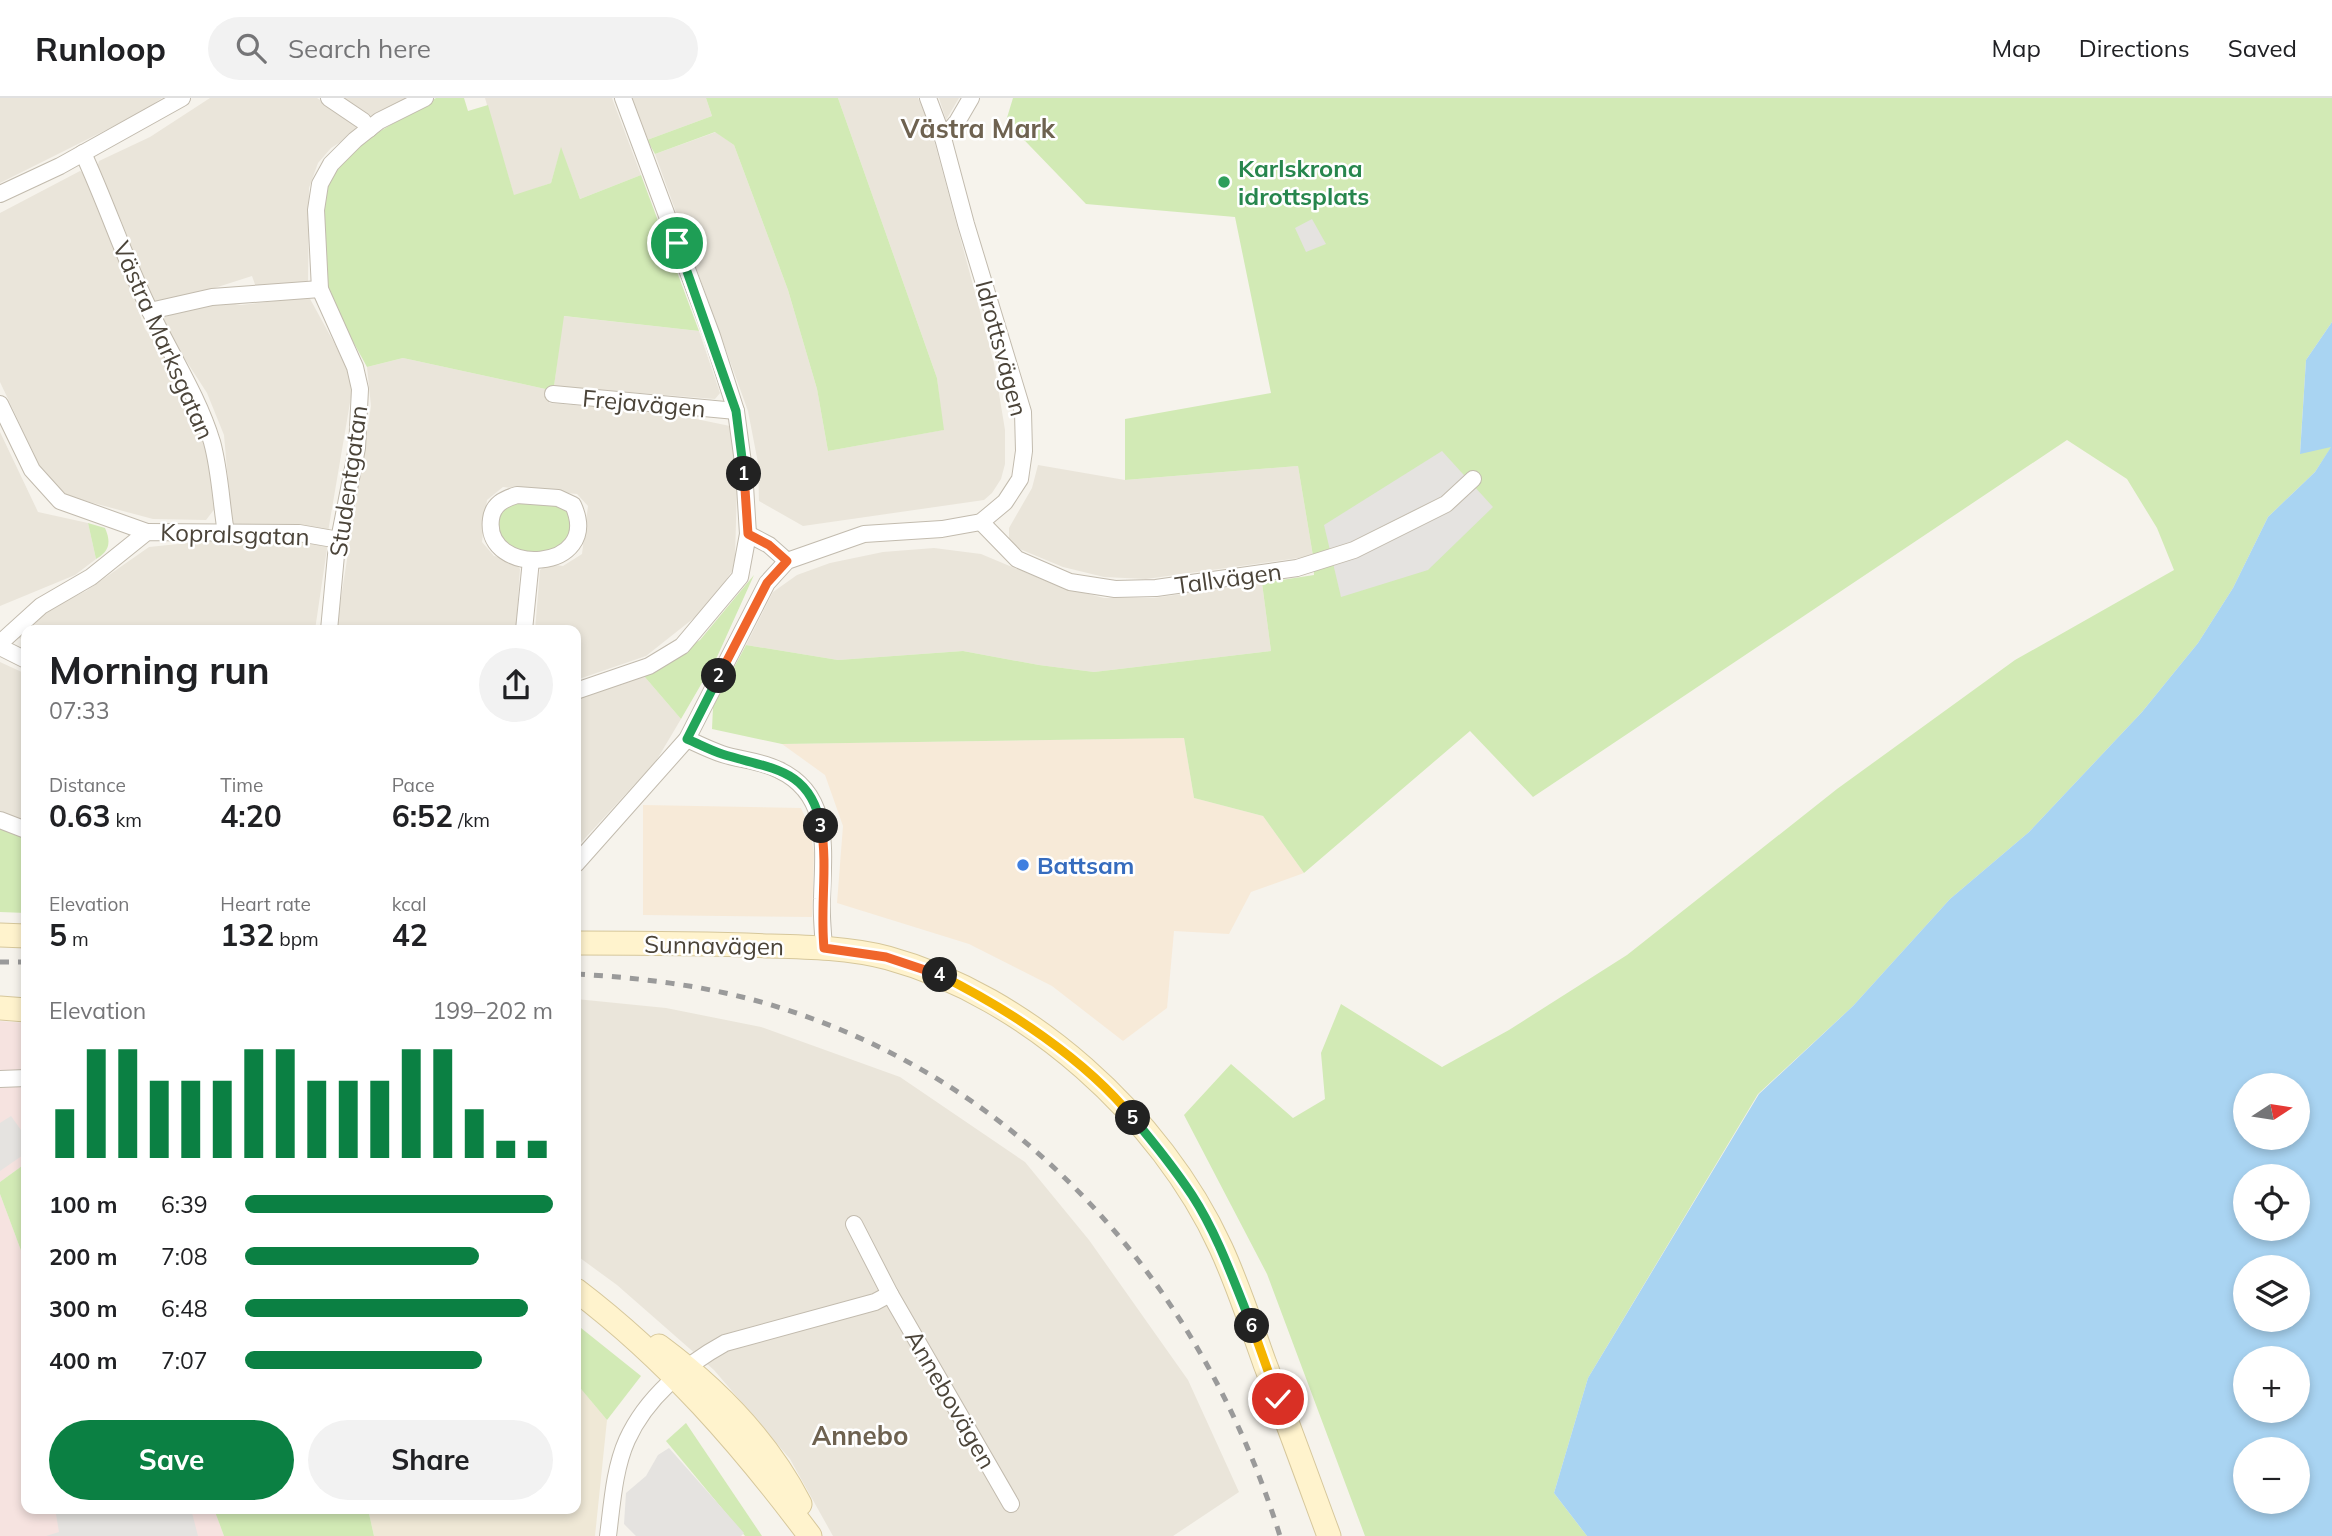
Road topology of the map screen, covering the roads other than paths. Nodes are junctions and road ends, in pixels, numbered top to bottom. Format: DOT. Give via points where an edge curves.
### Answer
graph roads {
  1 [pos="182,98"];
  2 [pos="329,98"];
  3 [pos="425,98"];
  4 [pos="623,98"];
  5 [pos="928,98"];
  6 [pos="971,98"];
  7 [pos="369,129"];
  8 [pos="943,138"];
  9 [pos="83,153"];
  10 [pos="0,194"];
  11 [pos="320,289"];
  12 [pos="150,311"];
  13 [pos="553,394"];
  14 [pos="0,404"];
  15 [pos="736,411"];
  16 [pos="1473,479"];
  17 [pos="981,523"];
  18 [pos="147,532"];
  19 [pos="226,533"];
  20 [pos="748,534"];
  21 [pos="339,540"];
  22 [pos="531,560"];
  23 [pos="787,561"];
  24 [pos="21,625"];
  25 [pos="21,625"];
  26 [pos="330,625"];
  27 [pos="524,625"];
  28 [pos="0,645"];
  29 [pos="21,657"];
  30 [pos="581,689"];
  31 [pos="687,739"];
  32 [pos="0,820"];
  33 [pos="21,828"];
  34 [pos="581,858"];
  35 [pos="0,935"];
  36 [pos="21,936"];
  37 [pos="581,943"];
  38 [pos="824,948"];
  39 [pos="0,1008"];
  40 [pos="21,1010"];
  41 [pos="21,1078"];
  42 [pos="0,1079"];
  43 [pos="854,1224"];
  44 [pos="581,1294"];
  45 [pos="890,1294"];
  46 [pos="682,1373"];
  47 [pos="1012,1504"];
  48 [pos="608,1536"];
  49 [pos="810,1536"];
  50 [pos="817,1536"];
  51 [pos="1329,1536"];
  1 -- 9 [label="street"];
  2 -- 7 [label="street"];
  3 -- 7 [label="street, Studentgatan"];
  4 -- 15 [label="street"];
  5 -- 8 [label="street, Idrottsvägen"];
  6 -- 8 [label="street"];
  7 -- 11 [label="street, Studentgatan" via="331,164 320,184 316,210"];
  8 -- 17 [label="street, Idrottsvägen" via="1023,412 1020,479 1005,502"];
  9 -- 10 [label="street"];
  9 -- 12 [label="street, Västra Marksgatan"];
  11 -- 12 [label="street" via="212,297"];
  11 -- 21 [label="street, Studentgatan" via="355,367 360,389 357,448"];
  12 -- 19 [label="street, Västra Marksgatan" via="212,444"];
  13 -- 15 [label="street, Frejavägen"];
  14 -- 18 [label="street" via="32,470 60,501"];
  15 -- 20 [label="street"];
  16 -- 17 [label="street, Tallvägen" via="1446,504 1354,550 1297,568 1156,587 1115,589 1070,582 1017,559"];
  17 -- 23 [label="street" via="864,534"];
  18 -- 19 [label="street, Kopralsgatan"];
  18 -- 25 [label="street, Kopralsgatan"];
  19 -- 21 [label="street, Kopralsgatan" via="299,533"];
  20 -- 23 [label="street"];
  20 -- 30 [label="street" via="740,577 682,646 649,666"];
  21 -- 26 [label="street, Studentgatan"];
  22 -- 22 [label="street" via="565,554 577,530 573,505 558,498 517,495 503,499 492,512 493,541 503,551"];
  22 -- 27 [label="street"];
  23 -- 31 [label="street" via="767,583"];
  24 -- 28 [label="street, Kopralsgatan"];
  28 -- 29 [label="street"];
  31 -- 34 [label="street"];
  31 -- 38 [label="street" via="720,754 776,768 795,778 810,795 819,814 825,861"];
  32 -- 33 [label="street"];
  35 -- 36 [label="main road"];
  37 -- 38 [label="main road, Sunnavägen"];
  38 -- 51 [label="main road, Sunnavägen" via="886,957 941,976 993,1003 1046,1038 1130,1114 1193,1196 1220,1248"];
  39 -- 40 [label="main road"];
  41 -- 42 [label="street"];
  43 -- 45 [label="street, Annebovägen"];
  44 -- 46 [label="main road" via="622,1327 660,1346"];
  45 -- 46 [label="street" via="725,1343"];
  45 -- 47 [label="street, Annebovägen"];
  46 -- 48 [label="street" via="641,1413 626,1442"];
  46 -- 49 [label="main road"];
  46 -- 50 [label="main road" via="742,1419 779,1466"];
}
